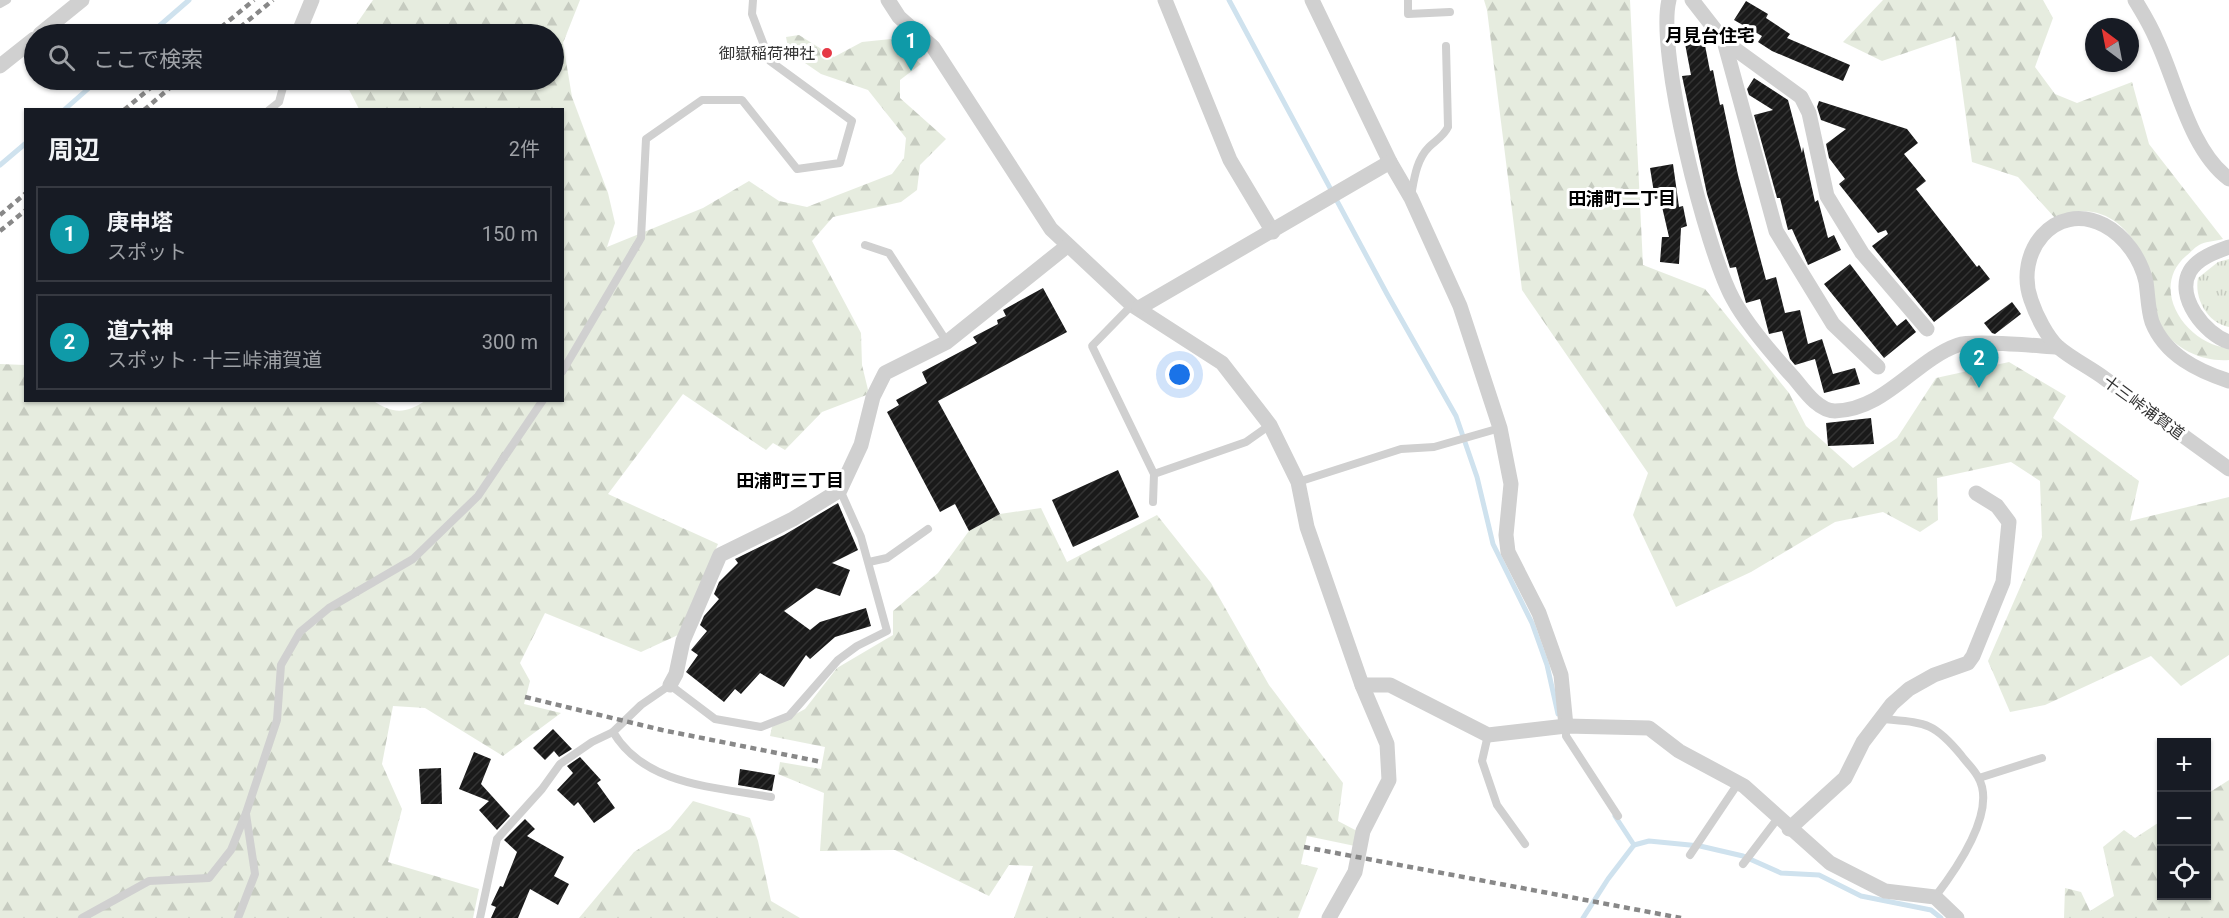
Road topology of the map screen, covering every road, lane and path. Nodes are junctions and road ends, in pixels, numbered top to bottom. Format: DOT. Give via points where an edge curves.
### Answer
graph roads {
  1 [pos="6,0"];
  2 [pos="82,0"];
  3 [pos="312,0"];
  4 [pos="753,0"];
  5 [pos="888,0"];
  6 [pos="1165,0"];
  7 [pos="1312,0"];
  8 [pos="1408,0"];
  9 [pos="1670,0"];
  10 [pos="1692,0"];
  11 [pos="2135,0"];
  12 [pos="0,4"];
  13 [pos="1450,12"];
  14 [pos="52,24"];
  15 [pos="302,24"];
  16 [pos="1724,41"];
  17 [pos="1446,46"];
  18 [pos="24,47"];
  19 [pos="0,66"];
  20 [pos="282,90"];
  21 [pos="272,108"];
  22 [pos="1390,162"];
  23 [pos="2229,179"];
  24 [pos="1411,198"];
  25 [pos="1273,232"];
  26 [pos="865,245"];
  27 [pos="1067,246"];
  28 [pos="2229,247"];
  29 [pos="1136,307"];
  30 [pos="1927,329"];
  31 [pos="947,342"];
  32 [pos="2229,342"];
  33 [pos="2058,346"];
  34 [pos="1878,367"];
  35 [pos="564,369"];
  36 [pos="2229,381"];
  37 [pos="542,402"];
  38 [pos="1270,425"];
  39 [pos="1500,428"];
  40 [pos="2229,469"];
  41 [pos="1154,474"];
  42 [pos="1298,482"];
  43 [pos="840,490"];
  44 [pos="1976,493"];
  45 [pos="1154,502"];
  46 [pos="928,529"];
  47 [pos="869,562"];
  48 [pos="670,685"];
  49 [pos="1362,685"];
  50 [pos="1880,719"];
  51 [pos="1566,726"];
  52 [pos="613,732"];
  53 [pos="1488,735"];
  54 [pos="2042,758"];
  55 [pos="1979,778"];
  56 [pos="1739,782"];
  57 [pos="771,797"];
  58 [pos="246,813"];
  59 [pos="1618,816"];
  60 [pos="1783,823"];
  61 [pos="1525,844"];
  62 [pos="1690,855"];
  63 [pos="1743,864"];
  64 [pos="1935,897"];
  65 [pos="82,918"];
  66 [pos="238,918"];
  67 [pos="480,918"];
  68 [pos="1329,918"];
  69 [pos="1958,918"];
  1 -- 12 [label="lane"];
  2 -- 14 [label="street"];
  3 -- 15 [label="street"];
  4 -- 35 [label="lane" via="752,14 770,62 852,121 840,163 797,169 742,100 702,100 646,139 641,238"];
  5 -- 27 [label="street" via="899,17 933,47"];
  6 -- 25 [label="street" via="1230,160"];
  7 -- 22 [label="street"];
  8 -- 13 [label="lane" via="1408,14"];
  9 -- 33 [label="street" via="1666,12 1671,79 1714,255 1734,300 1816,403 1833,411 1858,407 1960,344"];
  10 -- 16 [label="street"];
  11 -- 23 [label="street" via="2158,41 2202,147"];
  16 -- 30 [label="street" via="1801,97 1809,113 1827,196 1862,254"];
  16 -- 34 [label="street" via="1776,231 1833,324"];
  17 -- 24 [label="lane" via="1448,127 1419,164"];
  18 -- 19 [label="street"];
  20 -- 21 [label="lane" via="279,102"];
  22 -- 24 [label="street"];
  22 -- 25 [label="street"];
  24 -- 39 [label="street" via="1460,306"];
  25 -- 29 [label="street"];
  26 -- 31 [label="lane" via="889,253"];
  27 -- 29 [label="street"];
  27 -- 31 [label="street"];
  28 -- 32 [label="street" via="2198,262 2186,285 2200,320"];
  29 -- 38 [label="street" via="1222,363"];
  29 -- 41 [label="lane" via="1092,346"];
  31 -- 43 [label="street" via="885,373 873,397 861,445"];
  33 -- 36 [label="street" via="2031,300 2027,260 2033,246 2052,228 2068,220 2086,219 2102,224 2126,242 2142,270 2152,321 2166,346 2211,376"];
  33 -- 40 [label="street, 十三峠浦賀道"];
  37 -- 58 [label="lane" via="478,496 413,559 329,608 300,632 281,665 277,720"];
  38 -- 41 [label="lane" via="1246,442"];
  38 -- 42 [label="street"];
  39 -- 42 [label="lane" via="1434,447 1401,449"];
  39 -- 51 [label="street" via="1512,484 1508,552 1539,613 1561,675"];
  41 -- 45 [label="lane"];
  42 -- 49 [label="street" via="1307,527"];
  43 -- 47 [label="lane"];
  43 -- 48 [label="street" via="793,519 720,555 683,641"];
  44 -- 50 [label="street" via="1997,506 2009,522 2003,582 1973,657 1968,663 1909,689"];
  46 -- 47 [label="lane" via="888,558"];
  47 -- 48 [label="lane" via="887,631 838,660 789,716 761,727 715,719"];
  48 -- 52 [label="lane" via="641,705"];
  49 -- 53 [label="street" via="1390,685"];
  49 -- 68 [label="street" via="1387,744 1389,780 1363,831 1355,873"];
  50 -- 55 [label="lane" via="1920,722 1943,733"];
  50 -- 60 [label="street" via="1863,741 1845,778"];
  51 -- 53 [label="street"];
  51 -- 56 [label="street" via="1649,728 1679,751"];
  51 -- 59 [label="lane" via="1566,736"];
  52 -- 57 [label="lane" via="627,752 656,772 674,779"];
  52 -- 67 [label="lane" via="560,764 497,839"];
  53 -- 61 [label="lane" via="1482,761 1497,805"];
  54 -- 55 [label="lane"];
  55 -- 64 [label="lane" via="1981,815 1970,843"];
  56 -- 60 [label="street"];
  56 -- 62 [label="lane"];
  58 -- 65 [label="lane" via="231,850 209,878 149,881"];
  58 -- 66 [label="lane" via="255,874"];
  60 -- 63 [label="lane"];
  60 -- 64 [label="street" via="1830,864 1885,891"];
  64 -- 69 [label="street"];
}
